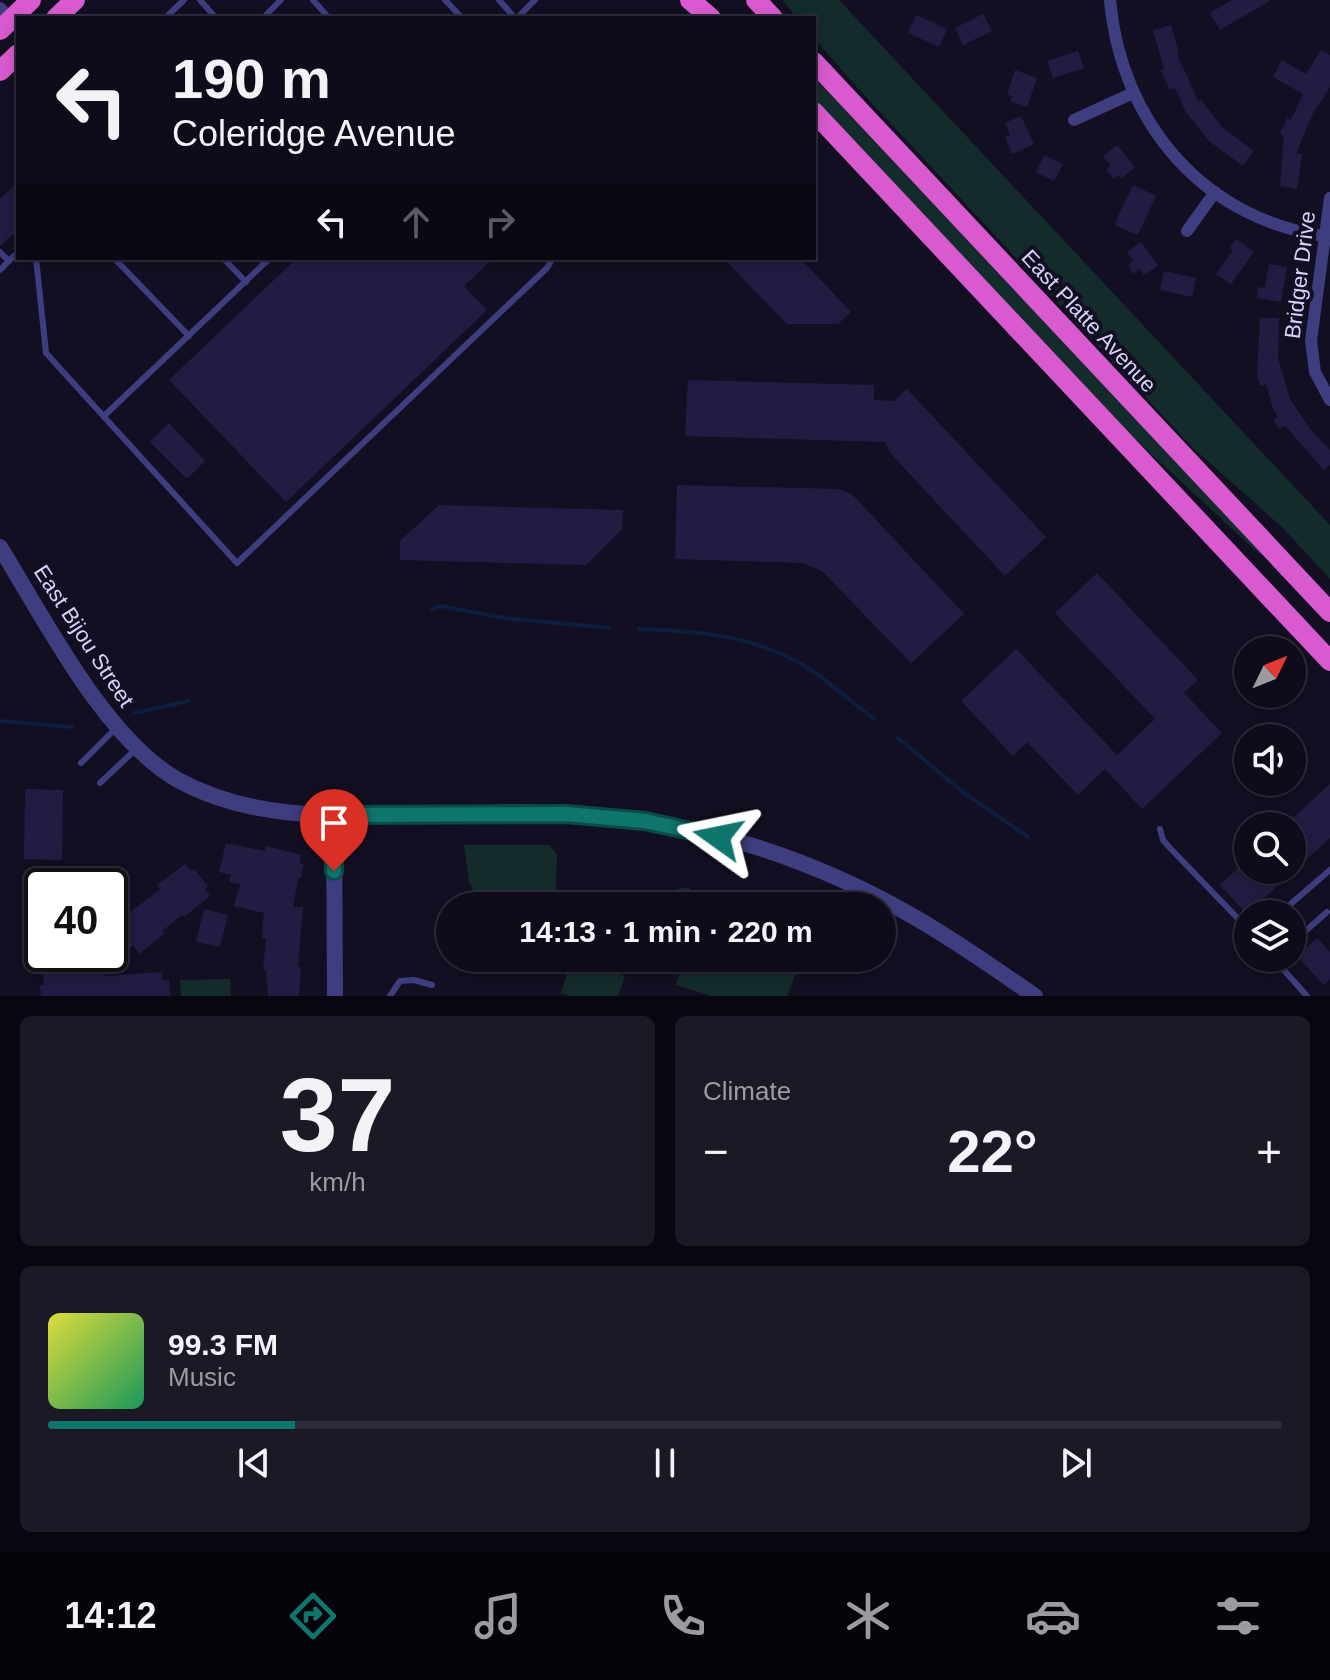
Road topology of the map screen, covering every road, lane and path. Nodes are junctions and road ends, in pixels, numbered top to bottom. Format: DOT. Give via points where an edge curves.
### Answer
graph roads {
  1 [pos="31,0"];
  2 [pos="75,0"];
  3 [pos="184,0"];
  4 [pos="200,0"];
  5 [pos="281,0"];
  6 [pos="313,0"];
  7 [pos="445,0"];
  8 [pos="499,0"];
  9 [pos="535,0"];
  10 [pos="690,0"];
  11 [pos="709,0"];
  12 [pos="756,0"];
  13 [pos="1110,0"];
  14 [pos="58,16"];
  15 [pos="167,16"];
  16 [pos="214,16"];
  17 [pos="265,16"];
  18 [pos="327,16"];
  19 [pos="460,16"];
  20 [pos="514,16"];
  21 [pos="518,16"];
  22 [pos="709,16"];
  23 [pos="724,16"];
  24 [pos="771,16"];
  25 [pos="7,21"];
  26 [pos="16,56"];
  27 [pos="816,64"];
  28 [pos="0,71"];
  29 [pos="1133,93"];
  30 [pos="816,114"];
  31 [pos="1074,120"];
  32 [pos="1215,192"];
  33 [pos="1330,198"];
  34 [pos="1187,231"];
  35 [pos="1327,237"];
  36 [pos="0,252"];
  37 [pos="16,254"];
  38 [pos="36,260"];
  39 [pos="116,260"];
  40 [pos="225,260"];
  41 [pos="268,260"];
  42 [pos="552,260"];
  43 [pos="9,261"];
  44 [pos="0,270"];
  45 [pos="246,282"];
  46 [pos="189,336"];
  47 [pos="1330,400"];
  48 [pos="104,416"];
  49 [pos="0,547"];
  50 [pos="1330,612"];
  51 [pos="1330,661"];
  52 [pos="117,727"];
  53 [pos="137,748"];
  54 [pos="81,763"];
  55 [pos="100,783"];
  56 [pos="334,815"];
  57 [pos="1160,829"];
  58 [pos="1330,870"];
  59 [pos="1295,900"];
  60 [pos="1329,912"];
  61 [pos="1234,914"];
  62 [pos="1306,931"];
  63 [pos="1286,972"];
  64 [pos="432,985"];
  65 [pos="335,996"];
  66 [pos="390,996"];
  67 [pos="1035,996"];
  68 [pos="1307,996"];
  1 -- 25 [label="highway"];
  2 -- 14 [label="highway"];
  3 -- 15 [label="lane"];
  4 -- 16 [label="lane"];
  5 -- 17 [label="lane"];
  6 -- 18 [label="lane"];
  7 -- 19 [label="lane"];
  8 -- 20 [label="lane"];
  9 -- 21 [label="lane"];
  10 -- 22 [label="highway"];
  11 -- 23 [label="highway"];
  12 -- 24 [label="highway"];
  13 -- 29 [label="street" via="1115,39"];
  26 -- 28 [label="highway"];
  27 -- 50 [label="highway, East Platte Avenue"];
  29 -- 31 [label="street"];
  29 -- 32 [label="street" via="1155,133 1183,167"];
  30 -- 51 [label="highway"];
  32 -- 34 [label="street"];
  32 -- 35 [label="street" via="1265,221"];
  33 -- 35 [label="street, Bridger Drive"];
  35 -- 47 [label="street, Bridger Drive" via="1311,341 1315,372"];
  36 -- 43 [label="lane"];
  37 -- 43 [label="lane"];
  38 -- 48 [label="lane" via="46,353"];
  39 -- 46 [label="lane"];
  40 -- 45 [label="lane"];
  41 -- 45 [label="lane"];
  42 -- 48 [label="lane" via="237,563"];
  43 -- 44 [label="lane"];
  45 -- 46 [label="lane"];
  46 -- 48 [label="lane"];
  49 -- 52 [label="street, East Bijou Street"];
  52 -- 53 [label="street, East Bijou Street"];
  52 -- 54 [label="lane"];
  53 -- 55 [label="lane"];
  53 -- 56 [label="street, East Bijou Street" via="176,779 243,807"];
  56 -- 65 [label="street"];
  56 -- 67 [label="street, East Bijou Street" via="566,814 645,821 718,837 777,854 909,914"];
  57 -- 61 [label="lane" via="1163,840"];
  58 -- 59 [label="lane"];
  60 -- 62 [label="lane"];
  63 -- 68 [label="lane"];
  64 -- 66 [label="lane" via="407,979"];
}
